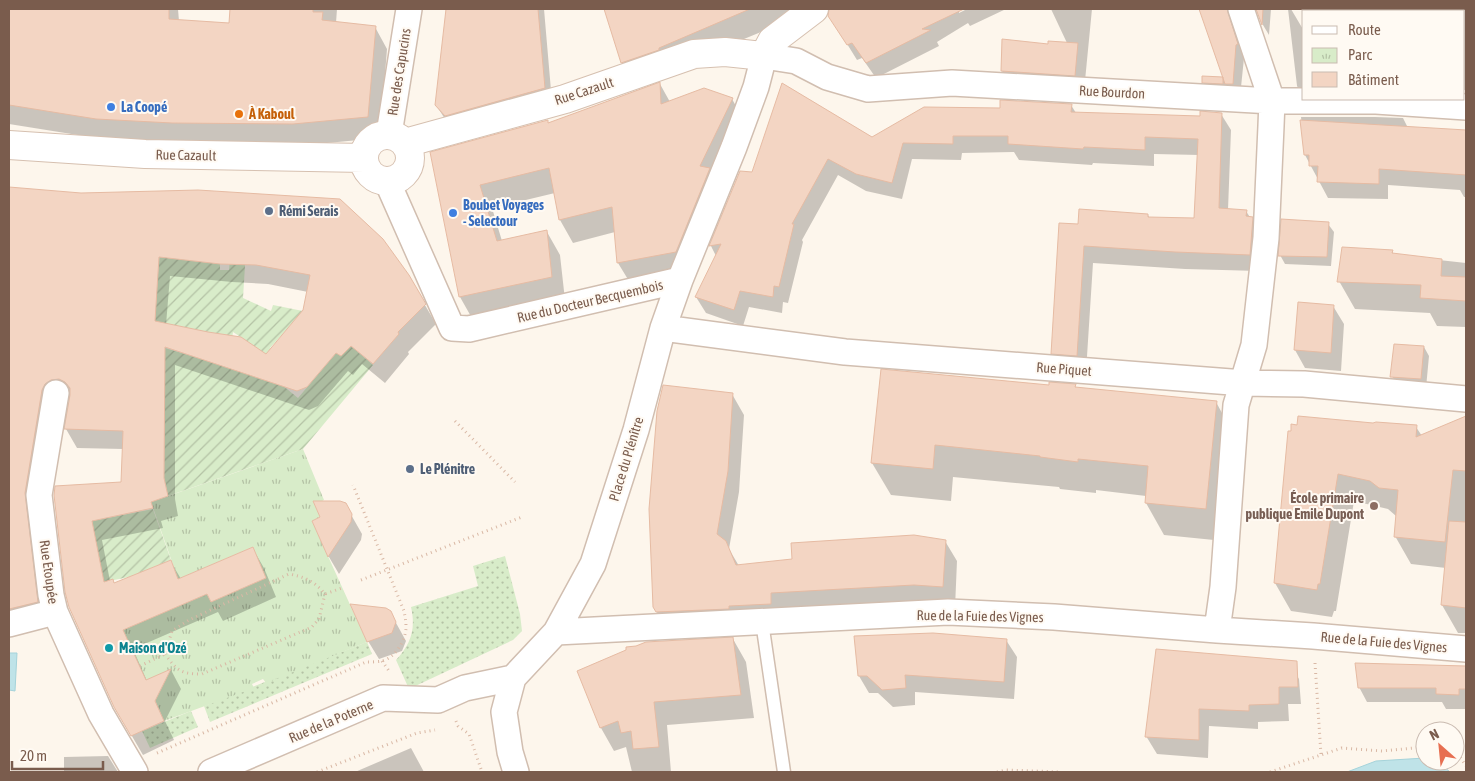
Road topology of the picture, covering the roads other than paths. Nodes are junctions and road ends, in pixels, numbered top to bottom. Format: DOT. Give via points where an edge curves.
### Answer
graph roads {
  1 [pos="409,9"];
  2 [pos="814,9"];
  3 [pos="1241,9"];
  4 [pos="764,56"];
  5 [pos="1272,101"];
  6 [pos="1466,107"];
  7 [pos="397,139"];
  8 [pos="9,145"];
  9 [pos="364,158"];
  10 [pos="387,181"];
  11 [pos="680,280"];
  12 [pos="663,328"];
  13 [pos="1244,383"];
  14 [pos="56,393"];
  15 [pos="1466,399"];
  16 [pos="55,612"];
  17 [pos="762,622"];
  18 [pos="9,624"];
  19 [pos="1217,630"];
  20 [pos="556,632"];
  21 [pos="1466,649"];
  22 [pos="513,678"];
  23 [pos="133,768"];
  24 [pos="211,772"];
  25 [pos="516,772"];
  26 [pos="784,772"];
  1 -- 7 [label="street, Rue des Capucins"];
  2 -- 4 [label="street" via="772,41"];
  3 -- 5 [label="street"];
  4 -- 5 [label="street, Rue Bourdon" via="796,61 827,76 868,89 952,83"];
  4 -- 7 [label="street, Rue Cazault" via="726,52 694,54 565,98"];
  4 -- 11 [label="street, Rue du Docteur Becquembois" via="737,139"];
  5 -- 6 [label="street, Rue Bourdon" via="1376,101"];
  5 -- 13 [label="street" via="1266,238 1254,345"];
  7 -- 9 [label="street" via="382,135 369,143"];
  7 -- 10 [label="street" via="409,150 409,165 401,176"];
  8 -- 9 [label="street, Rue Cazault" via="145,154"];
  9 -- 10 [label="street" via="373,176"];
  10 -- 11 [label="street, Rue du Docteur Becquembois" via="452,328 469,329"];
  11 -- 12 [label="street, Place du Plénître"];
  12 -- 13 [label="street, Rue Piquet" via="845,352"];
  12 -- 20 [label="street, Place du Plénître" via="636,430 593,564"];
  13 -- 15 [label="street, Rue Piquet" via="1304,384"];
  13 -- 19 [label="street" via="1236,405"];
  14 -- 16 [label="street, Rue Etoupée" via="39,495"];
  16 -- 18 [label="street"];
  16 -- 23 [label="street, Rue Etoupée" via="101,714"];
  17 -- 19 [label="street, Rue de la Fuie des Vignes" via="948,612"];
  17 -- 20 [label="street, Rue de la Fuie des Vignes"];
  17 -- 26 [label="lane"];
  19 -- 21 [label="street, Rue de la Fuie des Vignes"];
  20 -- 22 [label="street"];
  22 -- 24 [label="street, Rue de la Poterne" via="465,688 438,700 383,698"];
  22 -- 25 [label="street" via="504,712"];
}
